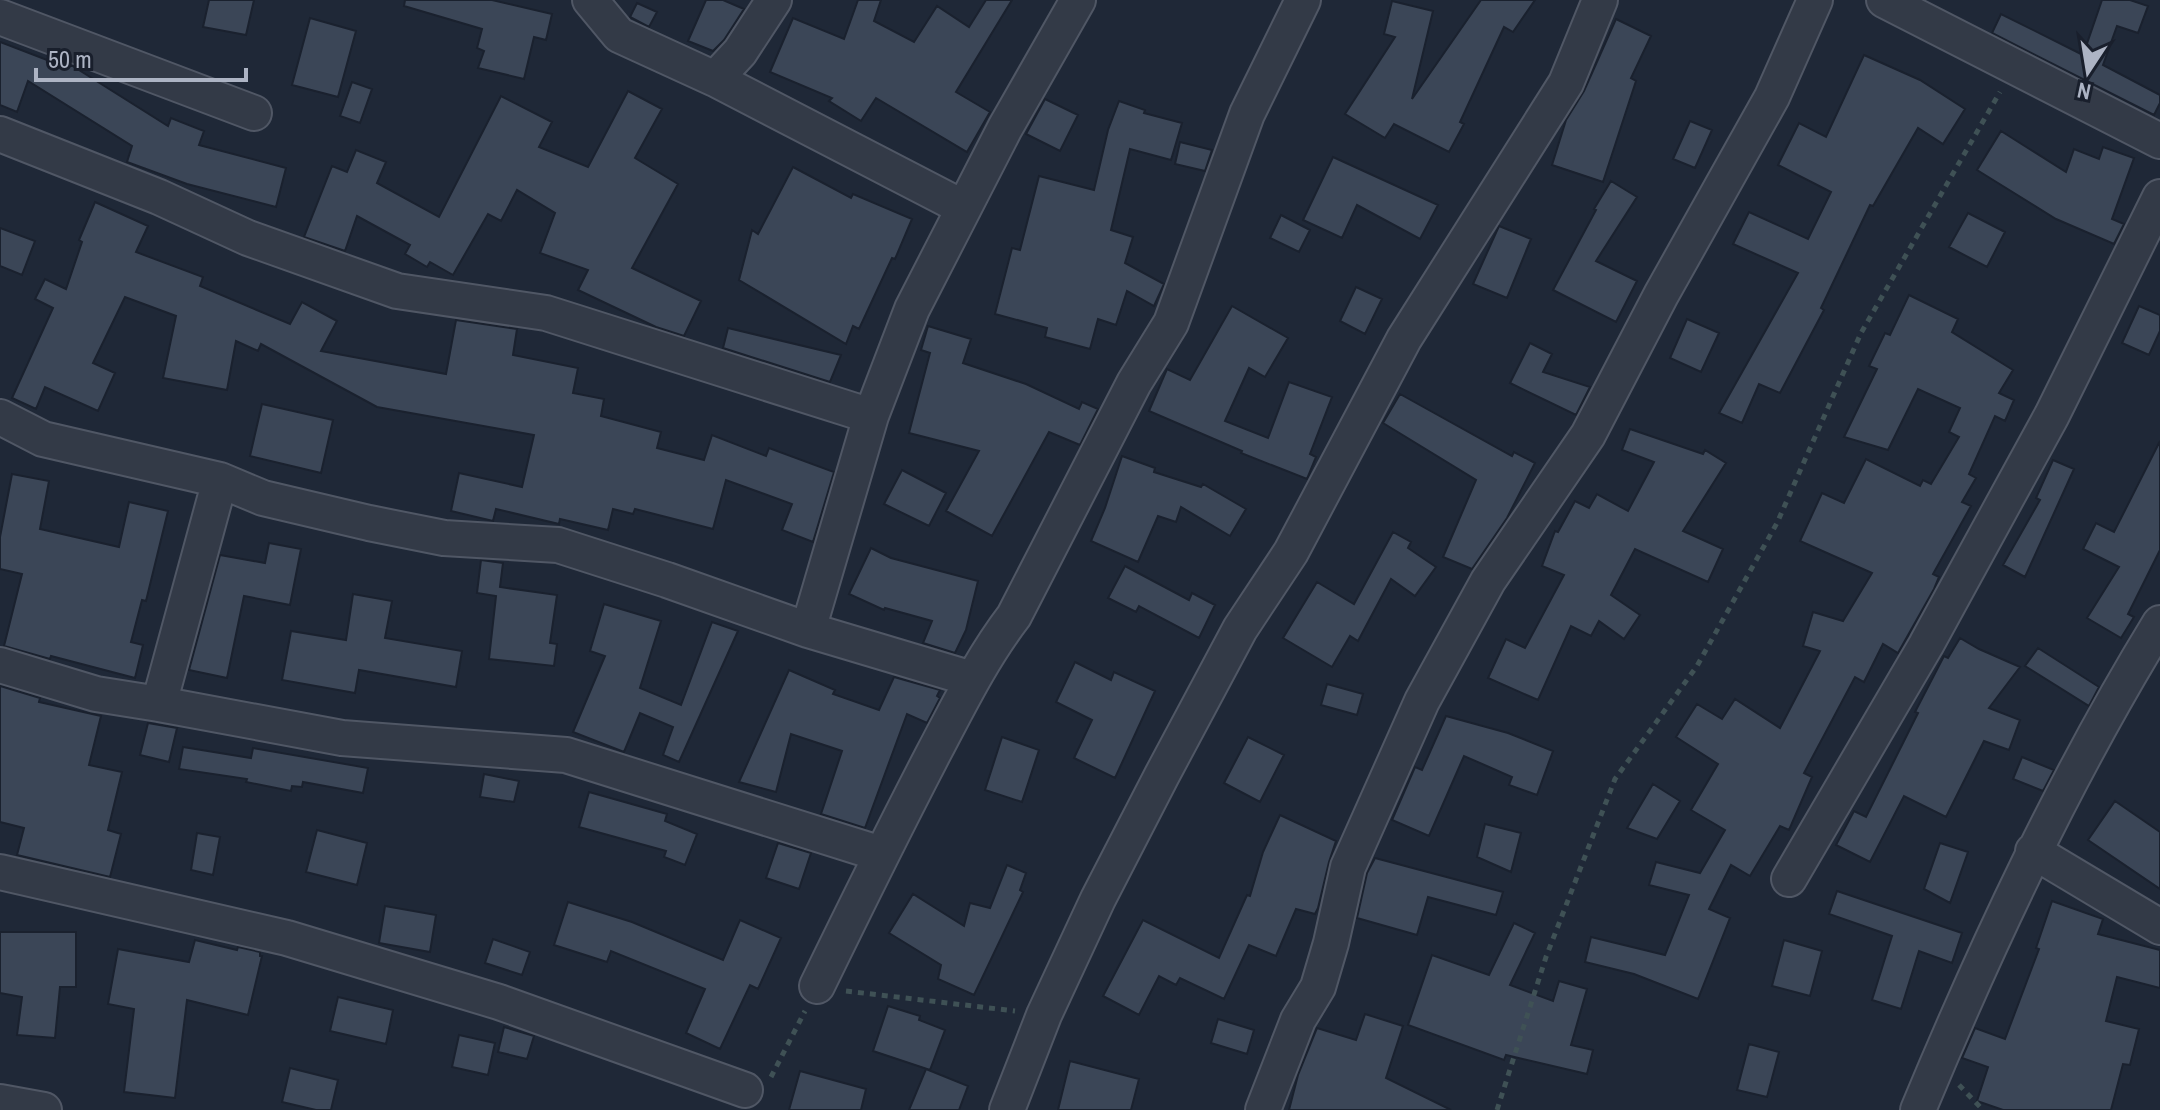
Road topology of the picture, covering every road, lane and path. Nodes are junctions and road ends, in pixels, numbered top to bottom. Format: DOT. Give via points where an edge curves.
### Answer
graph roads {
  1 [pos="590,0"];
  2 [pos="774,0"];
  3 [pos="1078,0"];
  4 [pos="1303,0"];
  5 [pos="1600,0"];
  6 [pos="1815,0"];
  7 [pos="1884,0"];
  8 [pos="0,17"];
  9 [pos="2014,67"];
  10 [pos="715,79"];
  11 [pos="254,113"];
  12 [pos="0,134"];
  13 [pos="2160,141"];
  14 [pos="2160,197"];
  15 [pos="964,208"];
  16 [pos="871,416"];
  17 [pos="0,417"];
  18 [pos="220,480"];
  19 [pos="2160,623"];
  20 [pos="808,630"];
  21 [pos="0,665"];
  22 [pos="972,679"];
  23 [pos="159,704"];
  24 [pos="2033,851"];
  25 [pos="881,854"];
  26 [pos="0,872"];
  27 [pos="1789,879"];
  28 [pos="2160,927"];
  29 [pos="817,986"];
  30 [pos="1044,1015"];
  31 [pos="745,1090"];
  32 [pos="0,1102"];
  33 [pos="44,1110"];
  34 [pos="1007,1110"];
  35 [pos="1263,1110"];
  36 [pos="1497,1110"];
  37 [pos="1918,1110"];
  1 -- 10 [label="street" via="619,35"];
  2 -- 10 [label="street"];
  3 -- 15 [label="street"];
  4 -- 22 [label="street" via="1247,114 1171,323 1134,383 1014,616"];
  5 -- 30 [label="street" via="1566,83 1404,339 1291,552 1240,629 1098,899"];
  6 -- 35 [label="street" via="1772,97 1588,435 1488,581 1422,701 1348,867 1318,987 1298,1020"];
  7 -- 9 [label="street"];
  8 -- 11 [label="street"];
  9 -- 13 [label="street"];
  9 -- 36 [label="path" via="1861,333 1777,523 1697,666 1615,779 1546,957"];
  10 -- 15 [label="street"];
  12 -- 16 [label="street" via="248,238 397,291 546,313"];
  14 -- 27 [label="street" via="2037,442"];
  15 -- 16 [label="street" via="912,309"];
  16 -- 20 [label="street"];
  17 -- 18 [label="street" via="43,439"];
  18 -- 20 [label="street" via="263,498 444,538 558,545"];
  18 -- 23 [label="street"];
  19 -- 24 [label="street"];
  20 -- 22 [label="street"];
  21 -- 23 [label="street" via="96,694"];
  22 -- 25 [label="street"];
  23 -- 25 [label="street" via="342,738 566,755"];
  24 -- 28 [label="street"];
  24 -- 37 [label="street"];
  25 -- 29 [label="street"];
  26 -- 31 [label="street" via="287,938 499,1002"];
  29 -- 30 [label="path"];
  29 -- 31 [label="path" via="774,1073 762,1086"];
  30 -- 34 [label="street"];
  32 -- 33 [label="street"];
}
